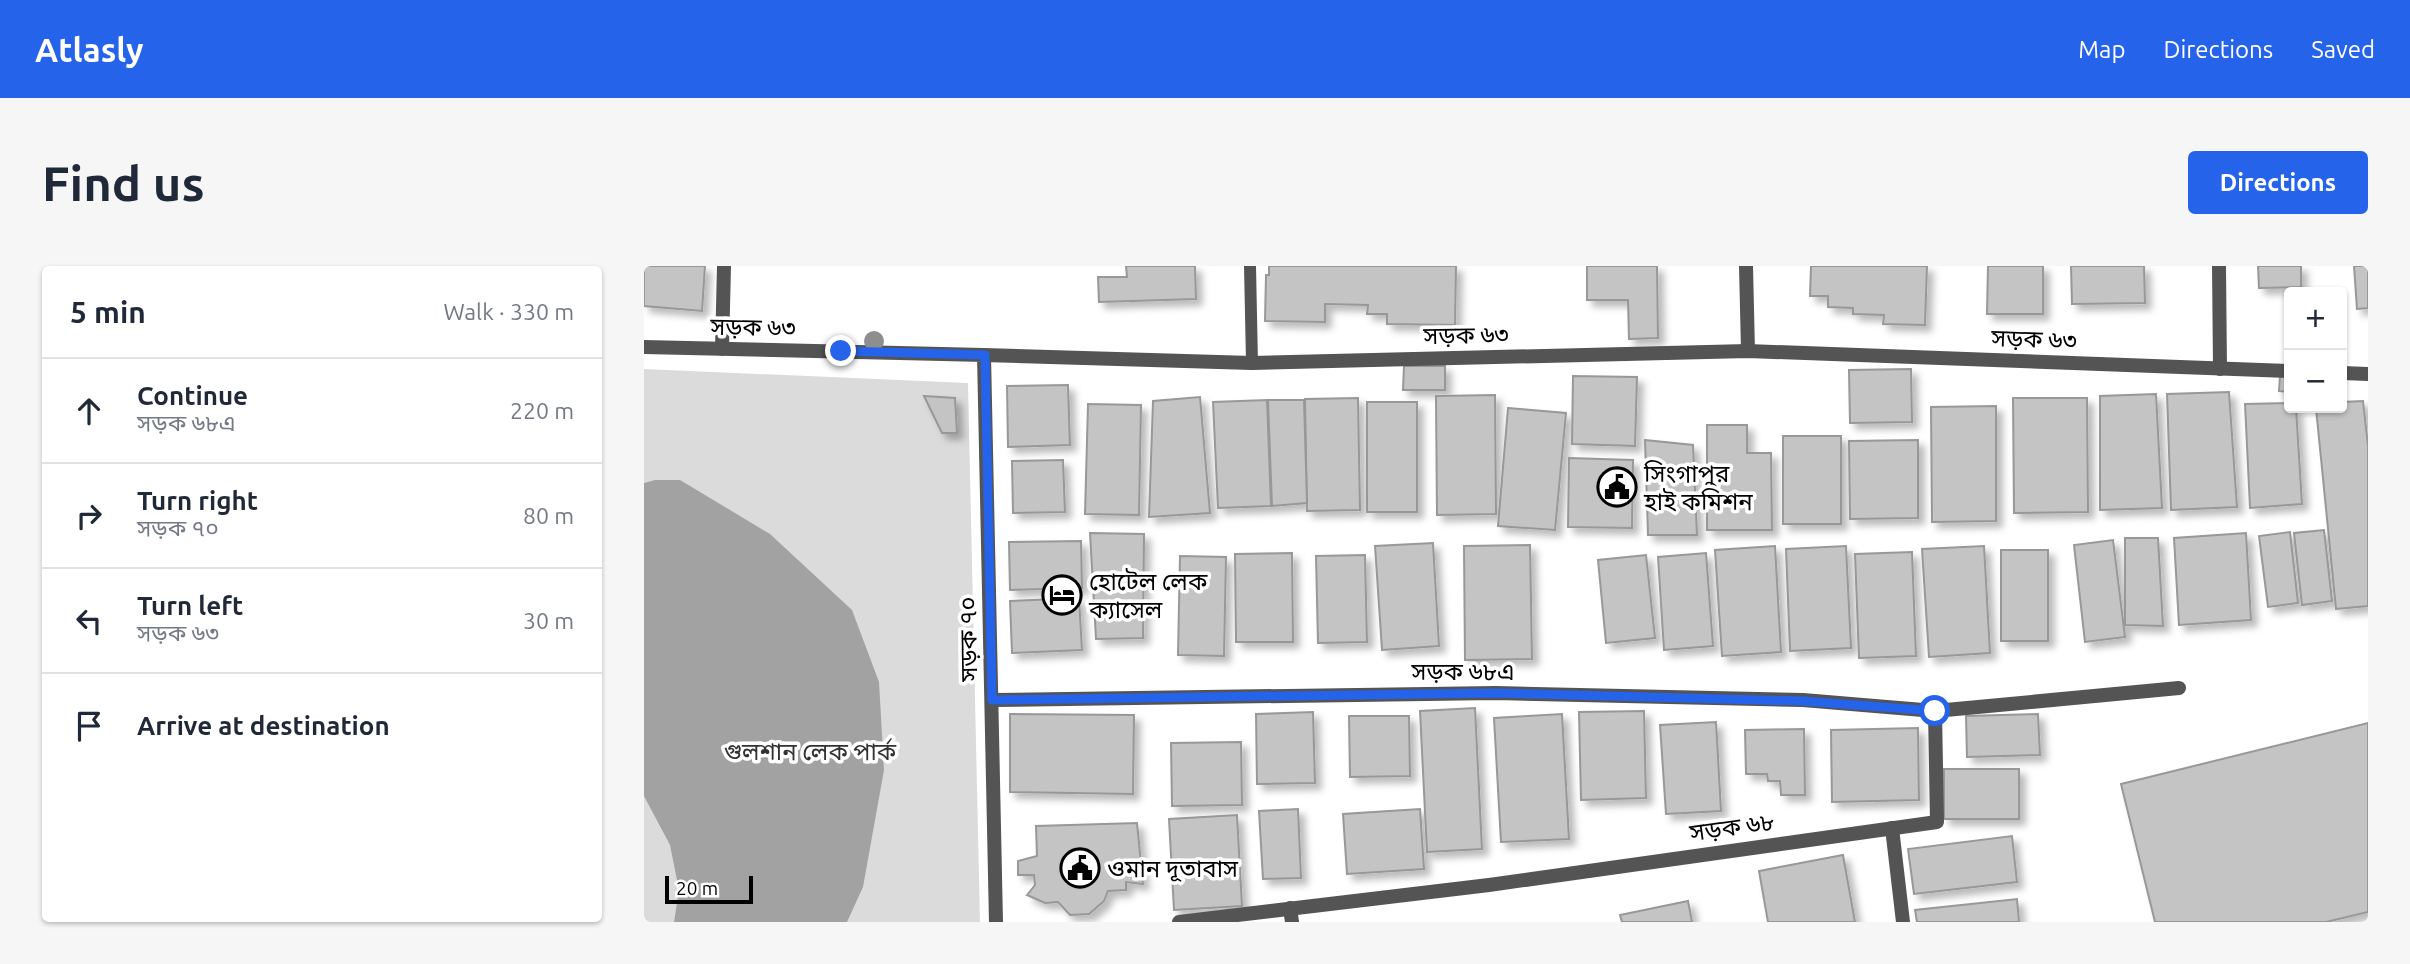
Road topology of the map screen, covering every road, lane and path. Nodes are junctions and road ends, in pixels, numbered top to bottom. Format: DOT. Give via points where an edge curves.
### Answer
graph roads {
  1 [pos="724,266"];
  2 [pos="1250,266"];
  3 [pos="1746,266"];
  4 [pos="2219,266"];
  5 [pos="644,347"];
  6 [pos="722,349"];
  7 [pos="1748,351"];
  8 [pos="985,355"];
  9 [pos="1252,363"];
  10 [pos="2220,369"];
  11 [pos="2284,371"];
  12 [pos="2347,373"];
  13 [pos="2368,374"];
  14 [pos="2179,688"];
  15 [pos="992,700"];
  16 [pos="1935,711"];
  17 [pos="1892,828"];
  18 [pos="1291,915"];
  19 [pos="996,922"];
  20 [pos="1179,922"];
  21 [pos="1903,922"];
  1 -- 6 [label="street"];
  2 -- 9 [label="lane"];
  3 -- 7 [label="street"];
  4 -- 10 [label="street"];
  5 -- 6 [label="street, সড়ক ৬৩"];
  6 -- 8 [label="street, সড়ক ৬৩"];
  7 -- 9 [label="street, সড়ক ৬৩"];
  7 -- 10 [label="street, সড়ক ৬৩"];
  8 -- 9 [label="street, সড়ক ৬৩"];
  8 -- 15 [label="street, সড়ক ৭০"];
  10 -- 11 [label="street, সড়ক ৬৩"];
  12 -- 13 [label="street"];
  14 -- 16 [label="street"];
  15 -- 16 [label="street, সড়ক ৬৮এ" via="1496,693 1803,701"];
  15 -- 19 [label="street, সড়ক ৭০"];
  16 -- 17 [label="street, সড়ক ৬৮" via="1937,822"];
  17 -- 18 [label="street, সড়ক ৬৮"];
  17 -- 21 [label="street"];
  18 -- 20 [label="street, সড়ক ৬৮"];
}
